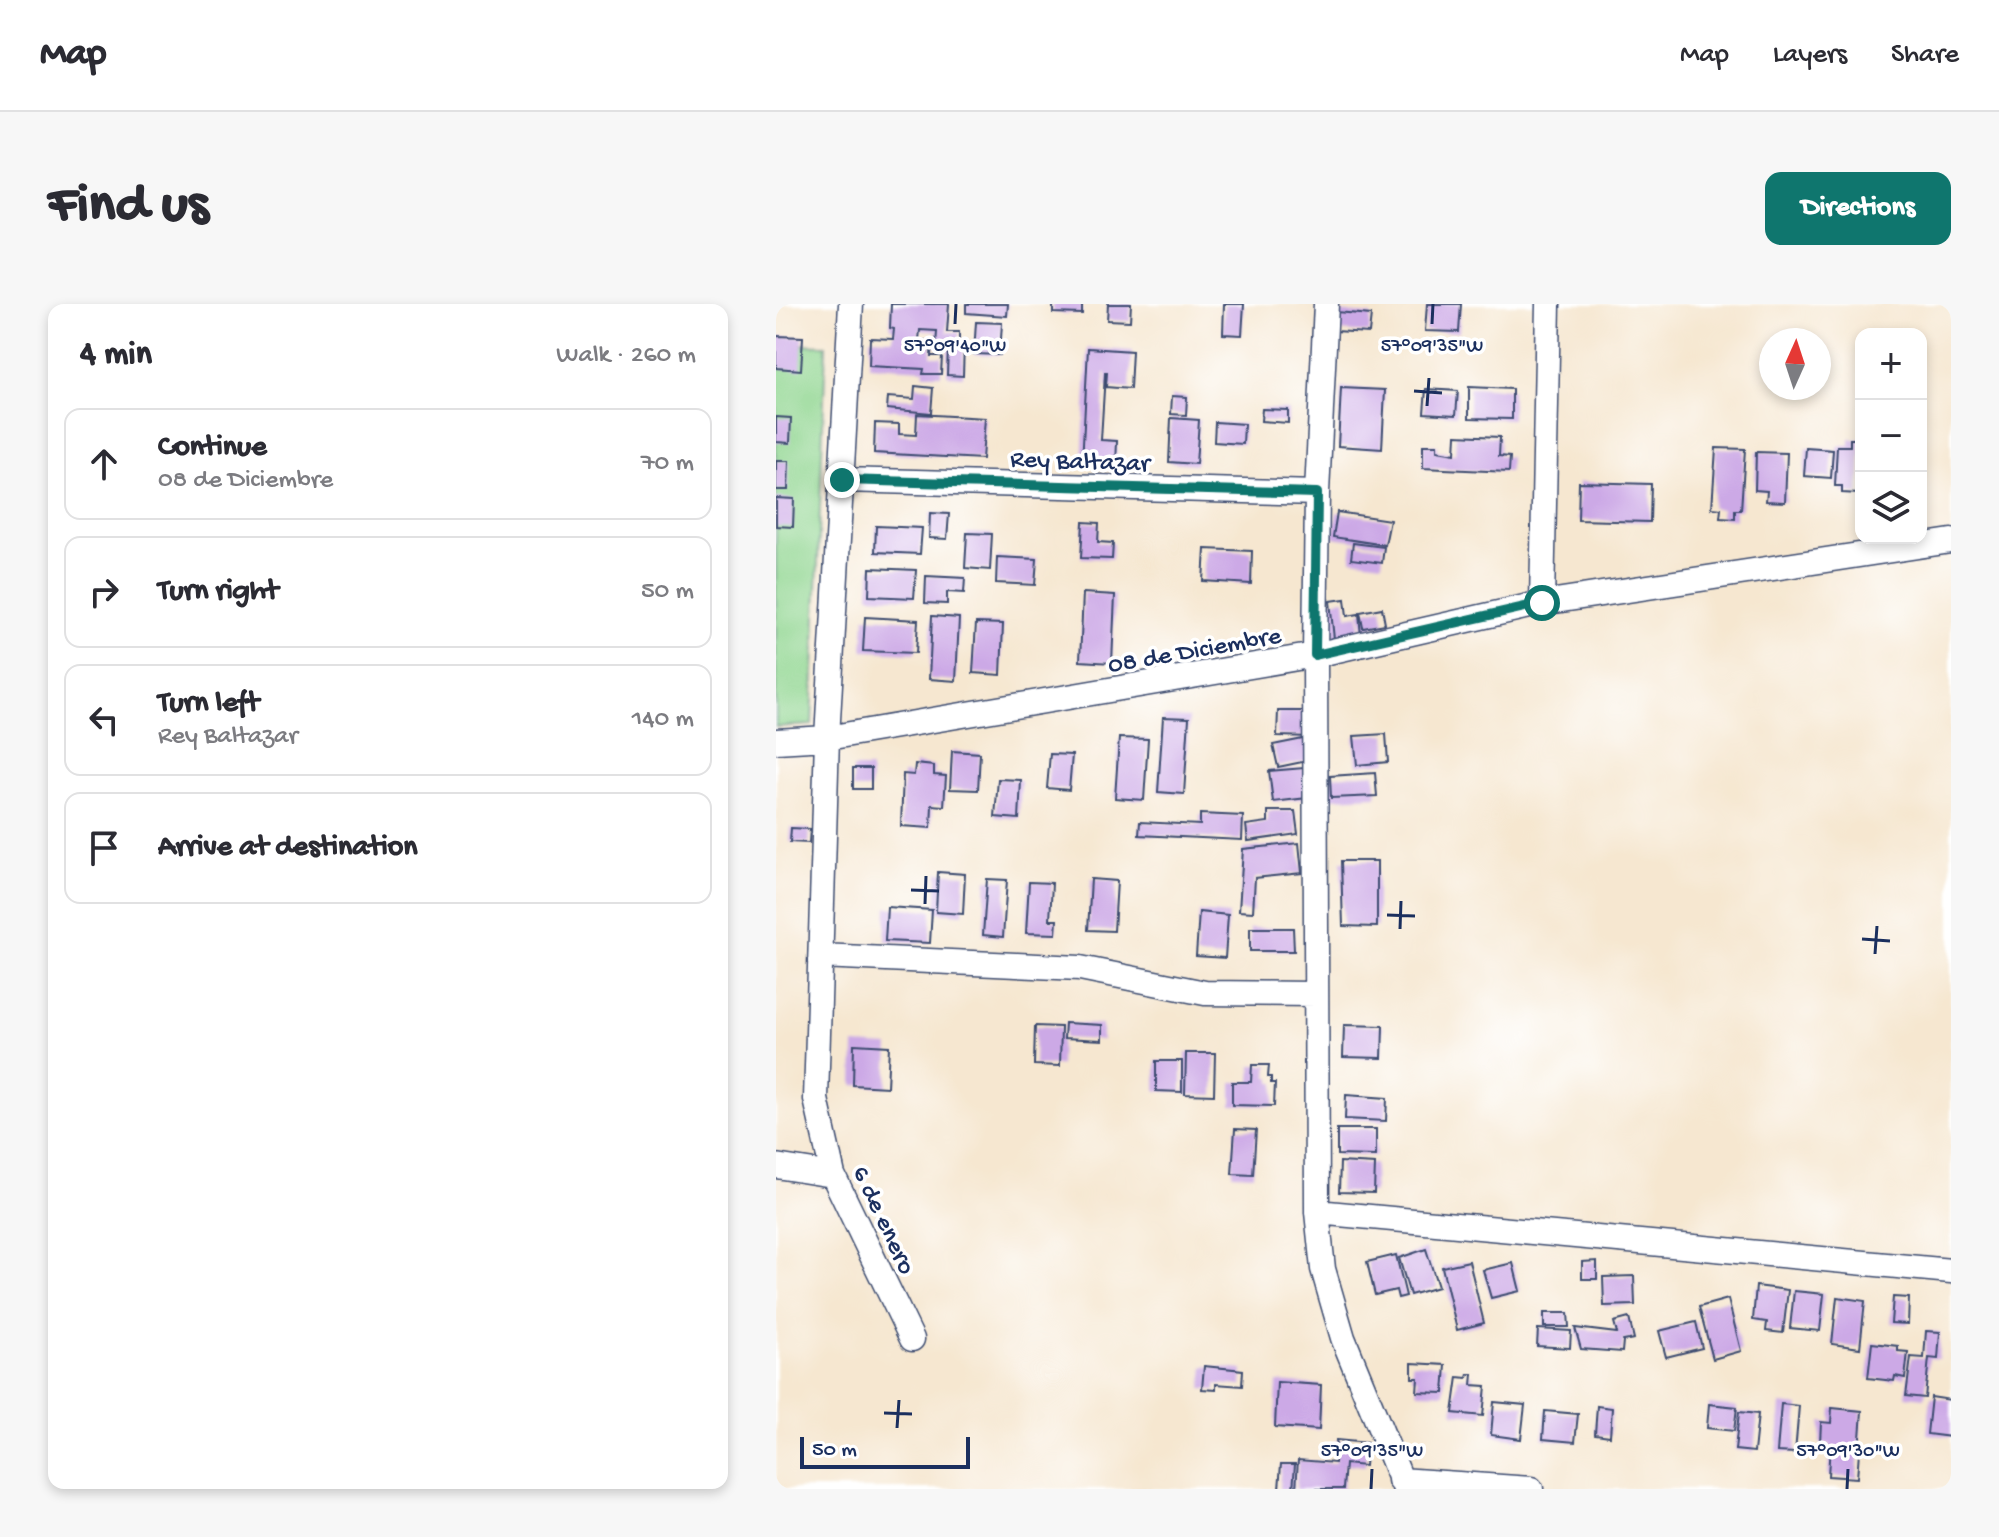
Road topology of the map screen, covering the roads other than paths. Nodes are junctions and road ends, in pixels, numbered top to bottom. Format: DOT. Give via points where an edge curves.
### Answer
graph roads {
  1 [pos="851,304"];
  2 [pos="1326,304"];
  3 [pos="1548,304"];
  4 [pos="842,480"];
  5 [pos="1317,493"];
  6 [pos="1951,541"];
  7 [pos="1542,603"];
  8 [pos="1315,655"];
  9 [pos="827,738"];
  10 [pos="776,741"];
  11 [pos="821,956"];
  12 [pos="1316,994"];
  13 [pos="776,1166"];
  14 [pos="833,1175"];
  15 [pos="1317,1212"];
  16 [pos="1951,1271"];
  17 [pos="912,1339"];
  18 [pos="1403,1484"];
  19 [pos="1531,1489"];
  1 -- 4 [label="street, 6 de enero"];
  2 -- 5 [label="street"];
  3 -- 7 [label="street"];
  4 -- 5 [label="street, Rey Baltazar"];
  4 -- 9 [label="street, 6 de enero"];
  5 -- 8 [label="street"];
  6 -- 7 [label="street, 08 de Diciembre"];
  7 -- 8 [label="street, 08 de Diciembre"];
  8 -- 9 [label="street, 08 de Diciembre"];
  8 -- 12 [label="street"];
  9 -- 10 [label="street, 08 de Diciembre"];
  9 -- 11 [label="street, 6 de enero"];
  11 -- 12 [label="street" via="1080,968 1205,993"];
  11 -- 14 [label="street, 6 de enero" via="816,1099"];
  12 -- 15 [label="street"];
  13 -- 14 [label="street"];
  14 -- 17 [label="street, 6 de enero"];
  15 -- 16 [label="street"];
  15 -- 18 [label="street" via="1323,1269 1343,1338"];
  18 -- 19 [label="street"];
}
